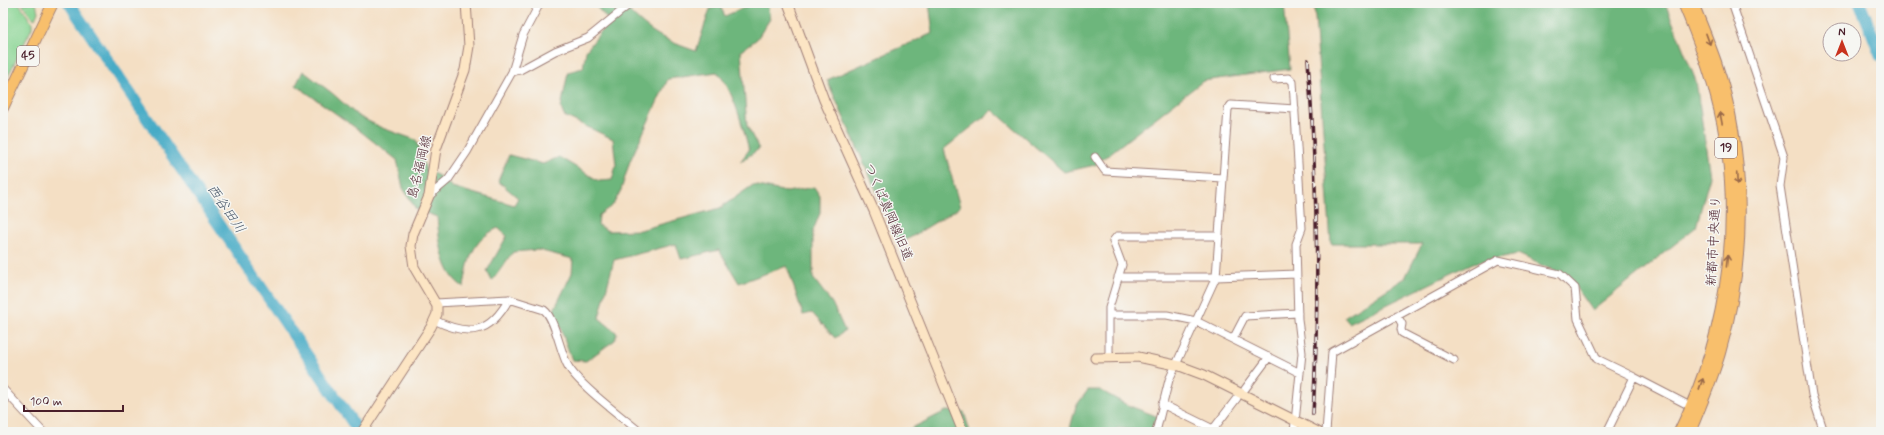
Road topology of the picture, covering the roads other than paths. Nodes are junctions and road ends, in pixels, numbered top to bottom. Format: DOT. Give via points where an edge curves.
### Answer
graph roads {
  1 [pos="53,3"];
  2 [pos="466,3"];
  3 [pos="540,3"];
  4 [pos="631,3"];
  5 [pos="788,3"];
  6 [pos="1683,3"];
  7 [pos="1693,3"];
  8 [pos="1732,3"];
  9 [pos="512,72"];
  10 [pos="1274,78"];
  11 [pos="3,108"];
  12 [pos="1295,109"];
  13 [pos="1095,158"];
  14 [pos="1223,178"];
  15 [pos="429,196"];
  16 [pos="1218,236"];
  17 [pos="1296,274"];
  18 [pos="1118,277"];
  19 [pos="1216,277"];
  20 [pos="509,299"];
  21 [pos="1727,299"];
  22 [pos="436,303"];
  23 [pos="1298,313"];
  24 [pos="1113,315"];
  25 [pos="1397,316"];
  26 [pos="434,320"];
  27 [pos="1196,321"];
  28 [pos="1723,321"];
  29 [pos="1233,339"];
  30 [pos="1109,357"];
  31 [pos="1095,358"];
  32 [pos="1269,358"];
  33 [pos="1454,360"];
  34 [pos="1176,364"];
  35 [pos="1300,373"];
  36 [pos="1634,377"];
  37 [pos="1245,388"];
  38 [pos="3,389"];
  39 [pos="1237,398"];
  40 [pos="1162,404"];
  41 [pos="1692,406"];
  42 [pos="1295,420"];
  43 [pos="363,431"];
  44 [pos="1214,431"];
  45 [pos="43,432"];
  46 [pos="640,432"];
  47 [pos="963,432"];
  48 [pos="1156,432"];
  49 [pos="1294,432"];
  50 [pos="1318,432"];
  51 [pos="1326,432"];
  52 [pos="1607,432"];
  53 [pos="1679,432"];
  54 [pos="1690,432"];
  55 [pos="1824,432"];
  1 -- 11 [label="main road, 45"];
  2 -- 15 [label="street, 島名福岡線" via="469,25 466,70 436,149"];
  3 -- 9 [label="street" via="523,35"];
  4 -- 9 [label="street" via="588,38"];
  5 -- 47 [label="street, つくば真岡線旧道" via="824,100 877,218"];
  21 -- 6 [label="main road, 新都市中央通り / 19, one-way" via="1730,224 1723,127 1697,37"];
  7 -- 21 [label="main road, 新都市中央通り / 19, one-way" via="1719,71 1736,157 1739,224"];
  8 -- 55 [label="street" via="1784,157 1780,186 1812,395"];
  9 -- 15 [label="street" via="467,152 448,180"];
  10 -- 12 [label="street" via="1289,78 1293,82"];
  12 -- 14 [label="street" via="1232,105 1228,109"];
  12 -- 17 [label="street" via="1302,228 1296,244"];
  13 -- 14 [label="street" via="1105,171"];
  14 -- 16 [label="street"];
  15 -- 22 [label="street, 島名福岡線" via="413,234 410,250 414,266"];
  16 -- 18 [label="street" via="1117,236 1113,241 1122,265"];
  16 -- 19 [label="street"];
  17 -- 19 [label="street"];
  17 -- 23 [label="street"];
  18 -- 19 [label="street"];
  18 -- 30 [label="street" via="1109,308"];
  19 -- 27 [label="street"];
  20 -- 22 [label="street"];
  20 -- 26 [label="street" via="498,318 475,330 452,329"];
  20 -- 46 [label="street" via="548,313 571,371"];
  21 -- 28 [label="main road, 新都市中央通り / 19"];
  22 -- 26 [label="street"];
  23 -- 29 [label="street" via="1245,316"];
  23 -- 35 [label="street" via="1302,353"];
  24 -- 27 [label="street" via="1171,315"];
  25 -- 33 [label="street" via="1402,324 1402,333"];
  25 -- 36 [label="street" via="1498,260 1560,274 1575,288 1578,319 1597,359"];
  25 -- 51 [label="street" via="1332,352"];
  26 -- 43 [label="street"];
  27 -- 29 [label="street"];
  27 -- 34 [label="street"];
  41 -- 28 [label="main road, 新都市中央通り / 19, one-way"];
  28 -- 54 [label="main road, 新都市中央通り / 19" via="1712,376"];
  29 -- 32 [label="street"];
  30 -- 31 [label="street"];
  30 -- 34 [label="street" via="1138,357"];
  32 -- 35 [label="street"];
  32 -- 37 [label="street"];
  34 -- 40 [label="street"];
  34 -- 42 [label="street"];
  35 -- 42 [label="street"];
  36 -- 41 [label="street"];
  36 -- 52 [label="street"];
  38 -- 45 [label="street"];
  39 -- 44 [label="street"];
  40 -- 44 [label="street"];
  40 -- 48 [label="street"];
  41 -- 53 [label="main road, 新都市中央通り / 19"];
  42 -- 49 [label="street"];
  42 -- 50 [label="street"];
}
